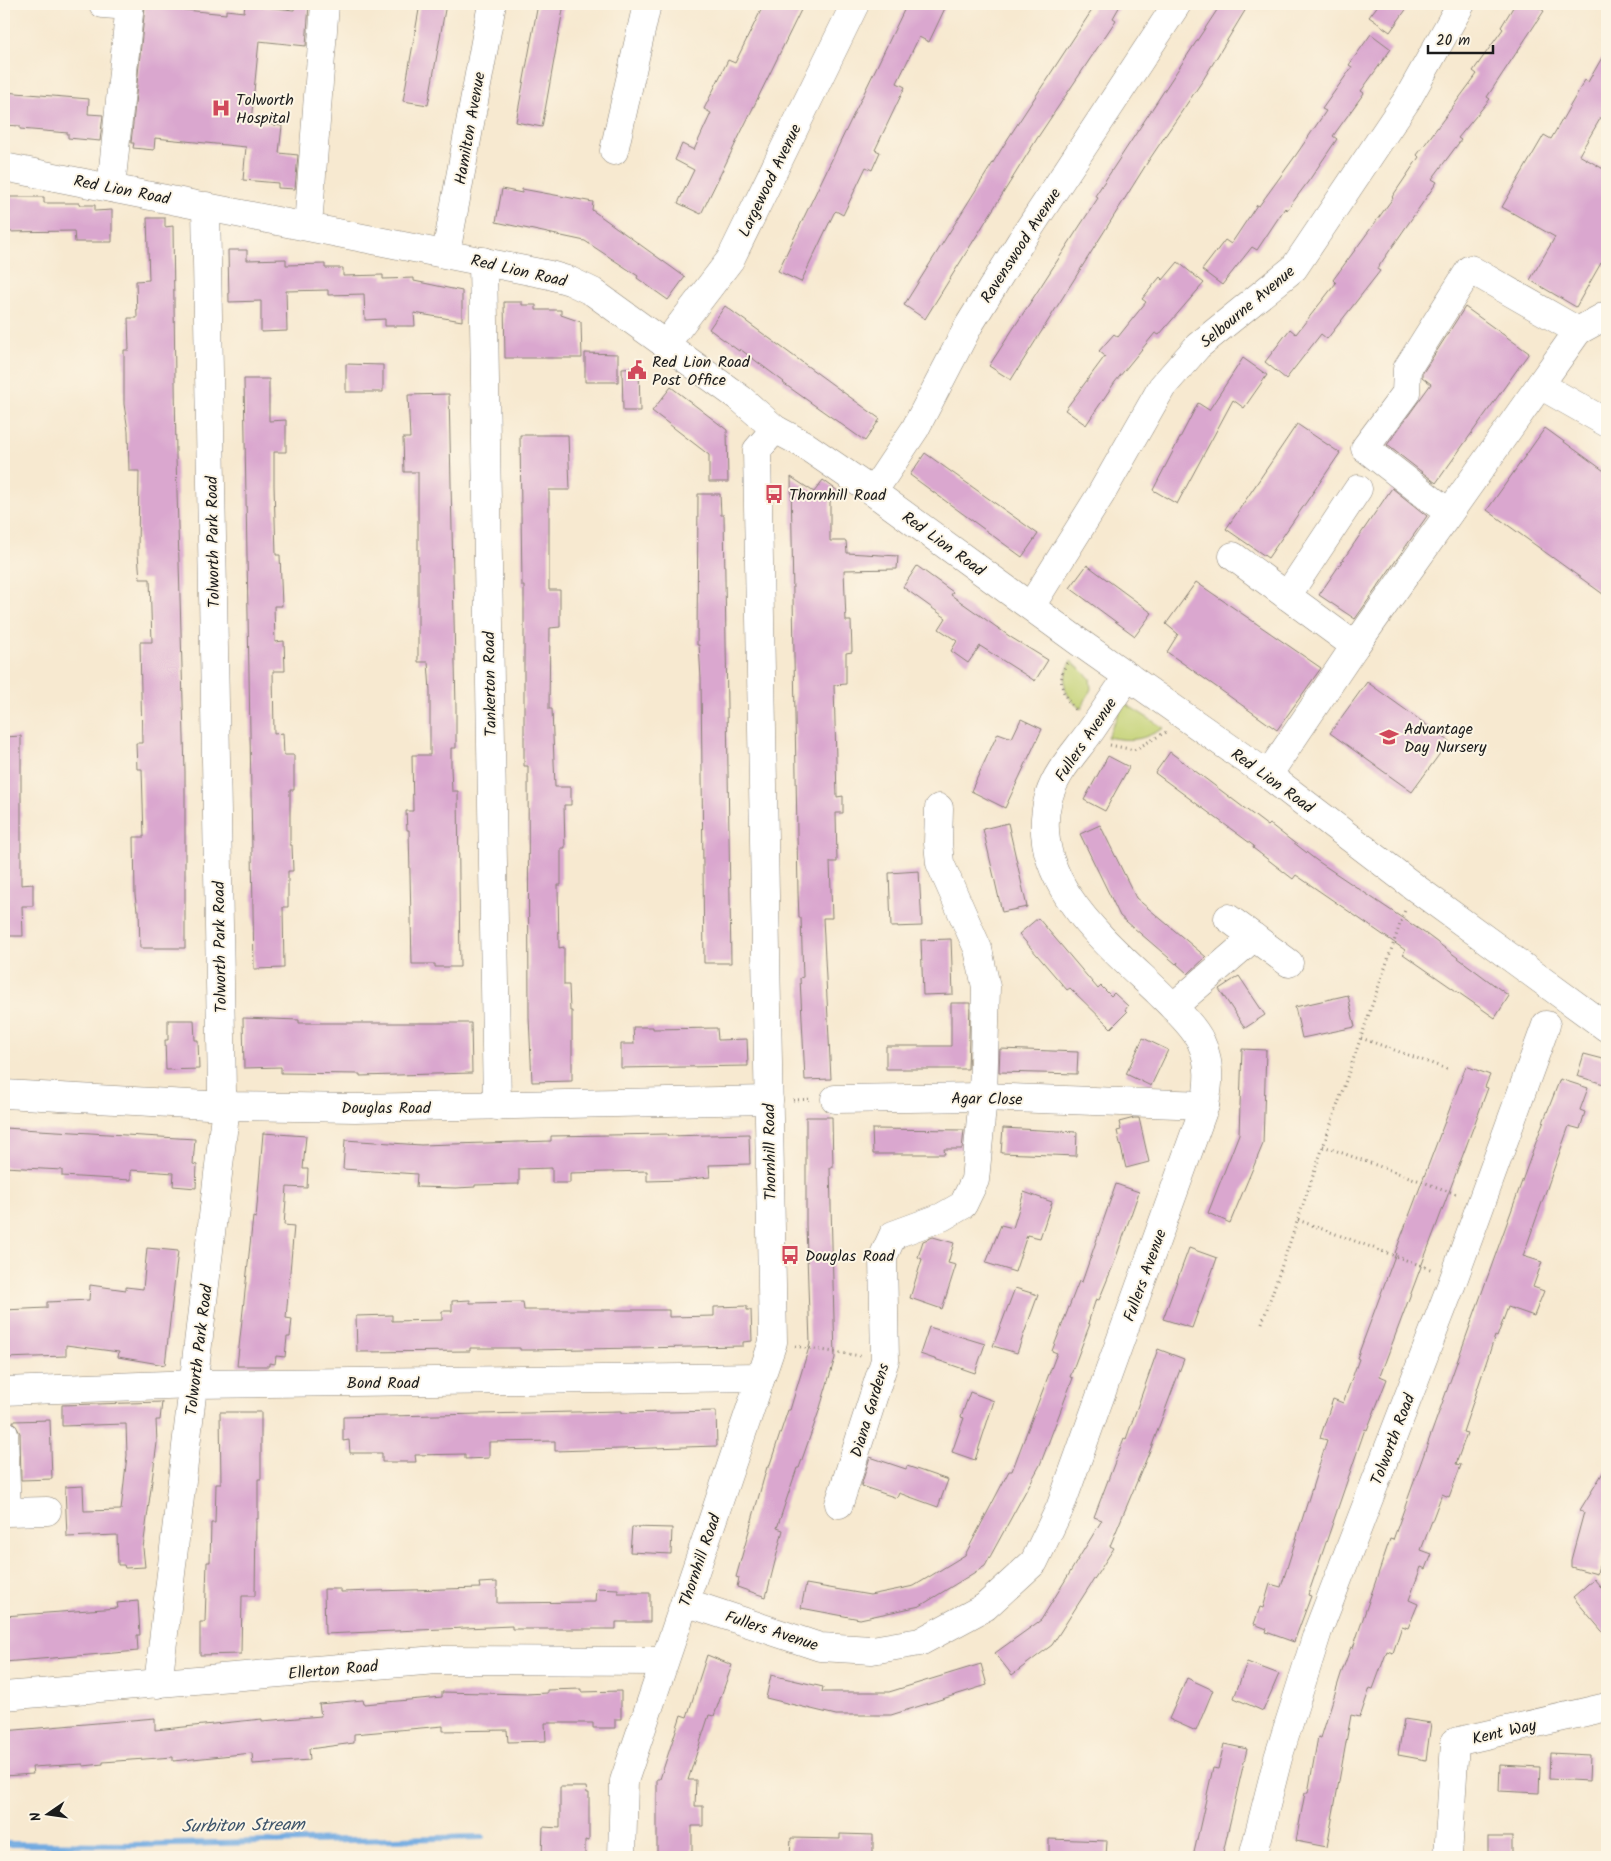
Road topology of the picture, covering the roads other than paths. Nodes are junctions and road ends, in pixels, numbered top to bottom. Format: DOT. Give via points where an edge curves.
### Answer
graph roads {
  1 [pos="325,4"];
  2 [pos="492,4"];
  3 [pos="647,4"];
  4 [pos="855,4"];
  5 [pos="1177,4"];
  6 [pos="1461,4"];
  7 [pos="121,5"];
  8 [pos="614,151"];
  9 [pos="4,167"];
  10 [pos="111,188"];
  11 [pos="206,206"];
  12 [pos="308,226"];
  13 [pos="446,253"];
  14 [pos="483,261"];
  15 [pos="1607,315"];
  16 [pos="1578,331"];
  17 [pos="665,345"];
  18 [pos="1540,385"];
  19 [pos="1607,423"];
  20 [pos="775,429"];
  21 [pos="1358,489"];
  22 [pos="873,492"];
  23 [pos="1449,513"];
  24 [pos="1233,556"];
  25 [pos="1287,596"];
  26 [pos="1031,606"];
  27 [pos="1355,646"];
  28 [pos="1128,676"];
  29 [pos="1268,775"];
  30 [pos="939,808"];
  31 [pos="1228,918"];
  32 [pos="1254,938"];
  33 [pos="1289,963"];
  34 [pos="1173,1007"];
  35 [pos="1546,1025"];
  36 [pos="1607,1028"];
  37 [pos="4,1094"];
  38 [pos="983,1097"];
  39 [pos="835,1099"];
  40 [pos="768,1100"];
  41 [pos="1205,1105"];
  42 [pos="226,1106"];
  43 [pos="497,1106"];
  44 [pos="761,1377"];
  45 [pos="194,1384"];
  46 [pos="4,1391"];
  47 [pos="4,1434"];
  48 [pos="839,1504"];
  49 [pos="46,1511"];
  50 [pos="6,1512"];
  51 [pos="685,1602"];
  52 [pos="663,1661"];
  53 [pos="158,1684"];
  54 [pos="4,1696"];
  55 [pos="1607,1707"];
  56 [pos="1261,1855"];
  57 [pos="622,1857"];
  58 [pos="1448,1857"];
  1 -- 12 [label="street"];
  2 -- 13 [label="street, Hamilton Avenue"];
  3 -- 8 [label="street"];
  4 -- 17 [label="street, Largewood Avenue" via="730,260"];
  5 -- 22 [label="street, Ravenswood Avenue" via="1021,241 970,325 916,429"];
  6 -- 26 [label="street, Selbourne Avenue" via="1406,100 1294,268 1198,346 1162,387 1101,494"];
  7 -- 10 [label="street"];
  9 -- 10 [label="street, Red Lion Road"];
  10 -- 11 [label="street, Red Lion Road"];
  11 -- 12 [label="street, Red Lion Road"];
  11 -- 42 [label="street, Tolworth Park Road" via="222,1092"];
  12 -- 13 [label="street, Red Lion Road"];
  13 -- 14 [label="street, Red Lion Road"];
  14 -- 17 [label="street, Red Lion Road" via="570,281 593,292"];
  14 -- 43 [label="street, Tankerton Road"];
  15 -- 16 [label="street"];
  16 -- 18 [label="street"];
  16 -- 23 [label="street" via="1470,269 1407,369 1406,393 1365,448"];
  17 -- 20 [label="street, Red Lion Road" via="740,399"];
  18 -- 19 [label="street"];
  18 -- 23 [label="street"];
  20 -- 22 [label="street, Red Lion Road" via="803,444"];
  20 -- 40 [label="street, Thornhill Road" via="757,450"];
  21 -- 25 [label="street"];
  22 -- 26 [label="street, Red Lion Road"];
  23 -- 27 [label="street"];
  24 -- 25 [label="street"];
  25 -- 27 [label="street"];
  26 -- 28 [label="street, Red Lion Road"];
  27 -- 29 [label="street"];
  28 -- 29 [label="street, Red Lion Road"];
  28 -- 34 [label="street, Fullers Avenue" via="1057,776 1045,817 1046,836 1050,857 1070,900 1094,930"];
  29 -- 36 [label="street, Red Lion Road"];
  30 -- 38 [label="street, Diana Gardens" via="940,863 978,950 986,988"];
  31 -- 32 [label="street"];
  32 -- 33 [label="street"];
  32 -- 34 [label="street"];
  34 -- 41 [label="street, Fullers Avenue" via="1201,1041 1208,1067"];
  35 -- 56 [label="street, Tolworth Road" via="1454,1278 1318,1630 1278,1758"];
  37 -- 42 [label="street, Douglas Road"];
  38 -- 39 [label="street, Agar Close"];
  38 -- 41 [label="street, Agar Close"];
  38 -- 48 [label="street, Diana Gardens" via="975,1180 963,1205 942,1217 892,1234 883,1257 886,1360"];
  40 -- 43 [label="street, Douglas Road"];
  40 -- 44 [label="street, Thornhill Road" via="773,1342"];
  41 -- 51 [label="street, Fullers Avenue" via="1060,1508 1034,1562 985,1607 920,1642 872,1650 820,1647"];
  42 -- 43 [label="street, Douglas Road"];
  42 -- 45 [label="street, Tolworth Park Road"];
  44 -- 45 [label="street, Bond Road"];
  44 -- 51 [label="street, Thornhill Road"];
  45 -- 46 [label="street, Bond Road"];
  45 -- 53 [label="street, Tolworth Park Road"];
  47 -- 50 [label="street"];
  49 -- 50 [label="street"];
  51 -- 52 [label="street, Thornhill Road"];
  52 -- 53 [label="street, Ellerton Road" via="436,1660"];
  52 -- 57 [label="street, Thornhill Road" via="624,1781"];
  53 -- 54 [label="street, Ellerton Road"];
  55 -- 58 [label="street, Kent Way" via="1456,1742"];
}
